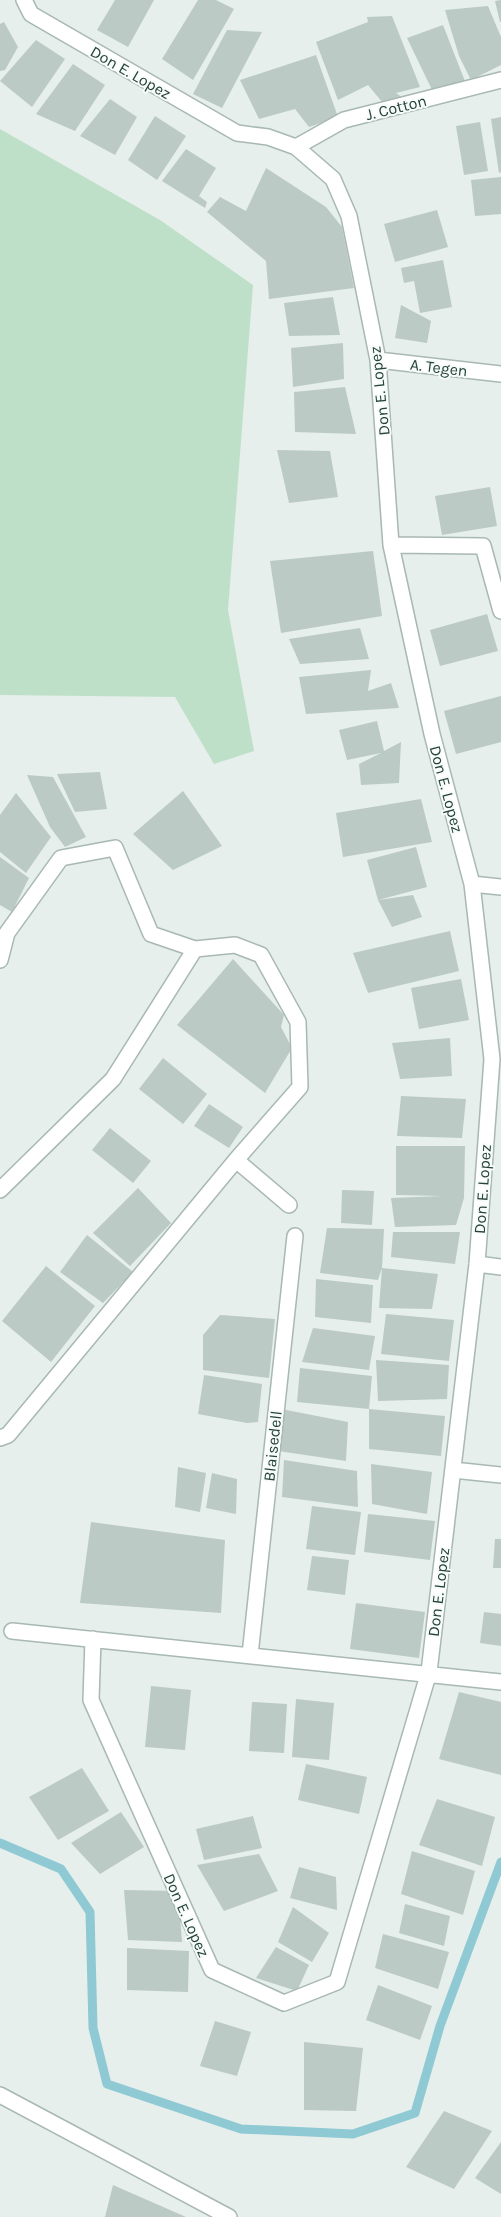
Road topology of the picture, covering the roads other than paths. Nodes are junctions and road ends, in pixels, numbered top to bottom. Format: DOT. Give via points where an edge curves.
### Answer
graph roads {
  1 [pos="24,0"];
  2 [pos="501,80"];
  3 [pos="296,147"];
  4 [pos="378,360"];
  5 [pos="501,374"];
  6 [pos="391,545"];
  7 [pos="501,611"];
  8 [pos="472,884"];
  9 [pos="501,888"];
  10 [pos="195,949"];
  11 [pos="0,960"];
  12 [pos="497,1060"];
  13 [pos="236,1160"];
  14 [pos="0,1188"];
  15 [pos="289,1204"];
  16 [pos="294,1236"];
  17 [pos="477,1264"];
  18 [pos="501,1267"];
  19 [pos="0,1438"];
  20 [pos="453,1470"];
  21 [pos="501,1476"];
  22 [pos="12,1631"];
  23 [pos="92,1639"];
  24 [pos="250,1655"];
  25 [pos="429,1672"];
  26 [pos="501,1682"];
  27 [pos="0,2095"];
  28 [pos="229,2217"];
  1 -- 3 [label="street, Don E. Lopez" via="31,14 237,133 268,137"];
  2 -- 3 [label="street, J. Cotton" via="344,120"];
  3 -- 4 [label="street, Don E. Lopez" via="333,179 349,216"];
  4 -- 5 [label="street, A. Tegen"];
  4 -- 6 [label="street, Don E. Lopez"];
  6 -- 7 [label="street" via="483,546"];
  6 -- 8 [label="street, Don E. Lopez" via="432,734"];
  8 -- 9 [label="street"];
  8 -- 12 [label="street, Don E. Lopez"];
  10 -- 11 [label="street" via="151,934 115,848 61,858 8,933"];
  10 -- 13 [label="street" via="235,944 261,955 298,1022 300,1088"];
  10 -- 14 [label="street" via="113,1079"];
  12 -- 17 [label="street, Don E. Lopez"];
  13 -- 15 [label="street"];
  13 -- 19 [label="street" via="8,1435"];
  16 -- 24 [label="street, Blaisedell"];
  17 -- 18 [label="street"];
  17 -- 20 [label="street, Don E. Lopez"];
  20 -- 21 [label="street"];
  20 -- 25 [label="street, Don E. Lopez"];
  22 -- 23 [label="street"];
  23 -- 24 [label="street"];
  23 -- 25 [label="street, Don E. Lopez" via="91,1700 212,1970 284,2002 337,1982"];
  24 -- 25 [label="street"];
  25 -- 26 [label="street"];
  27 -- 28 [label="street"];
}
